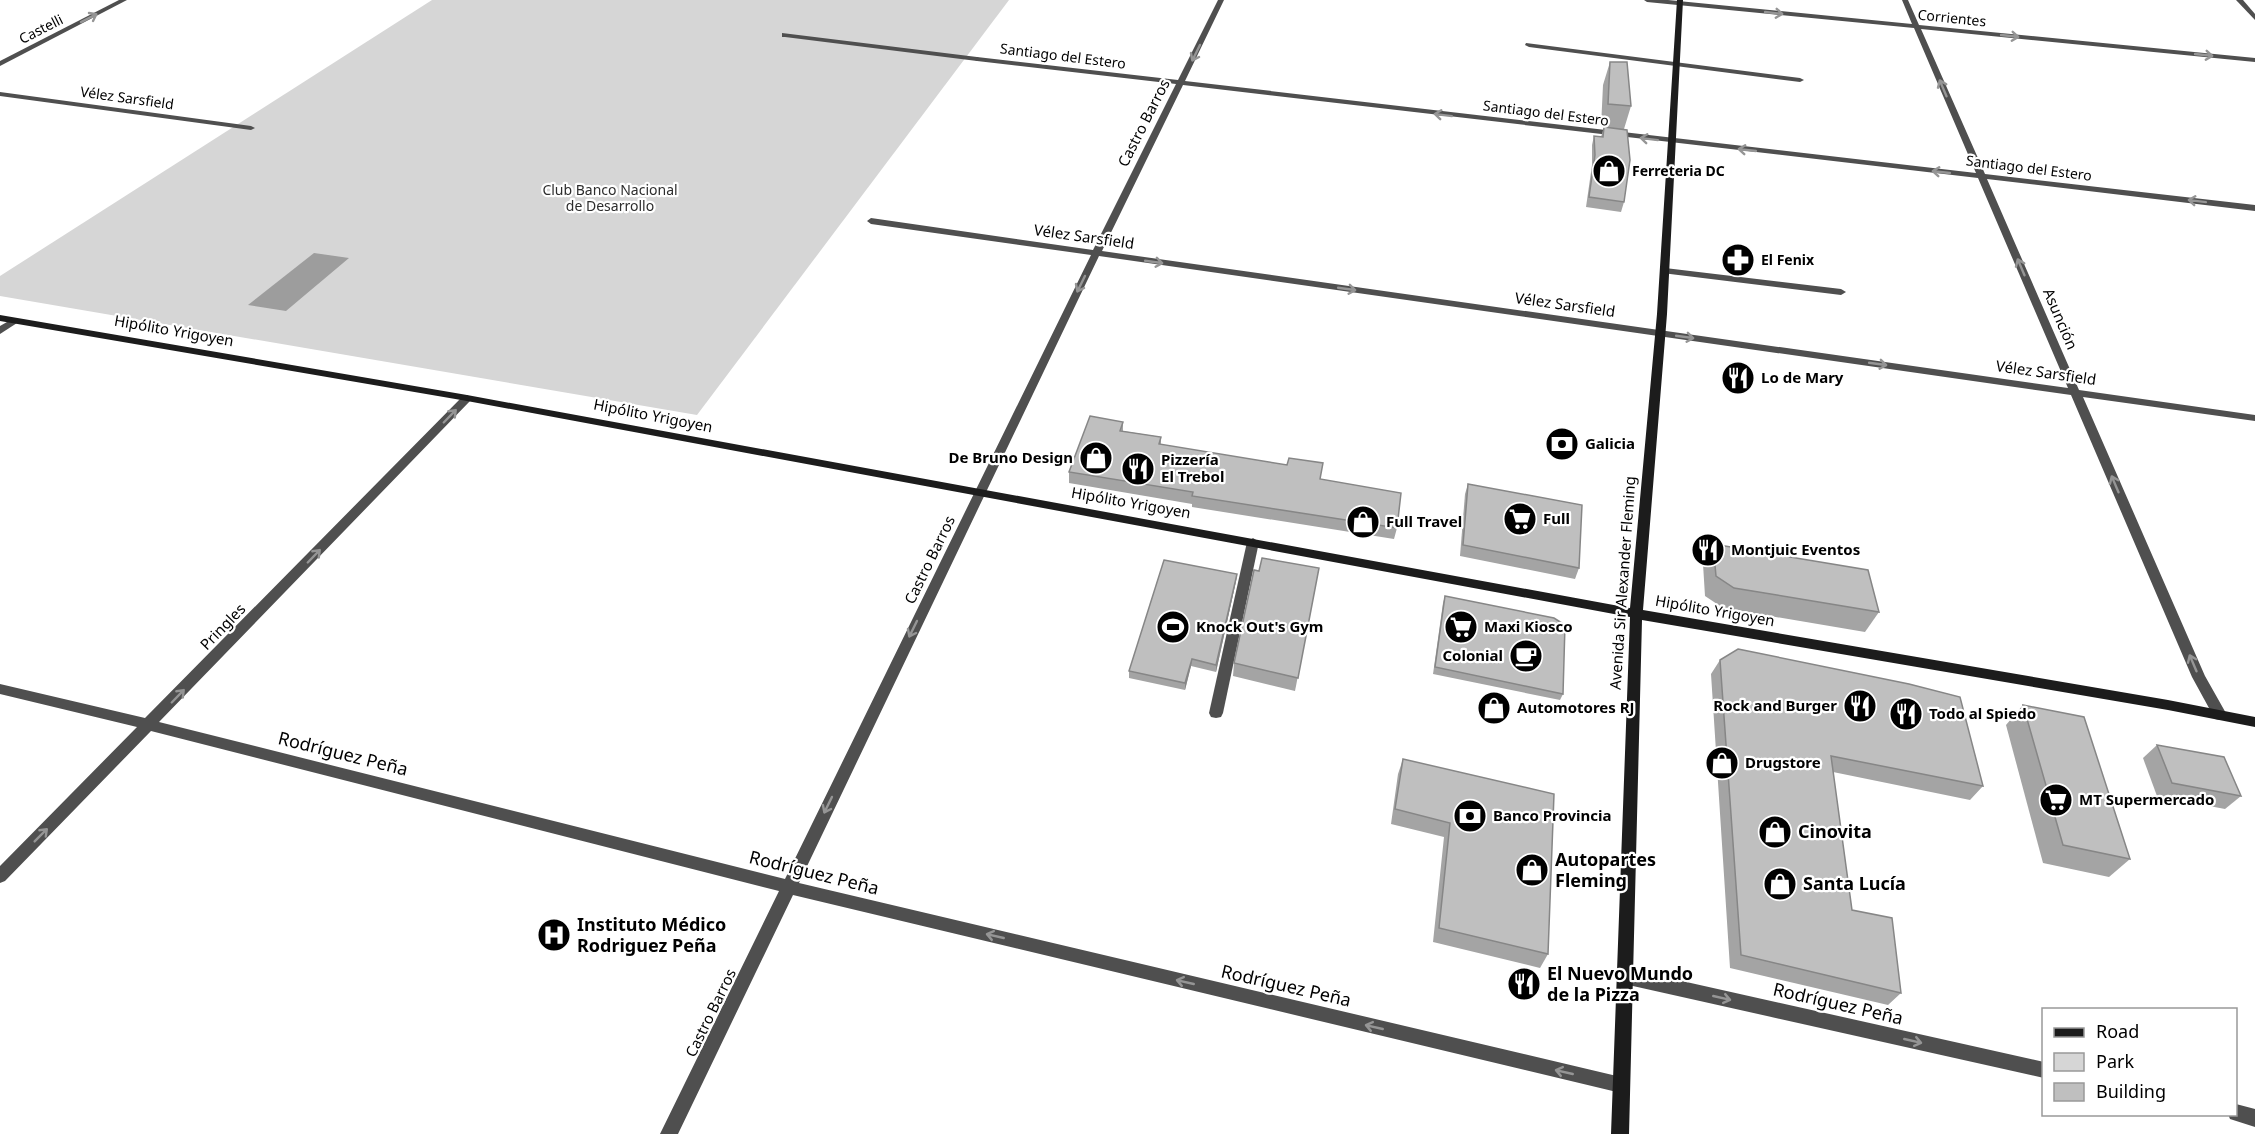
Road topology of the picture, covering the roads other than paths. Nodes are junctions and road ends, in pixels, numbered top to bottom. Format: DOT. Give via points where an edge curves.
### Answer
graph roads {
  1 [pos="124,0"];
  2 [pos="1221,0"];
  3 [pos="1647,0"];
  4 [pos="1905,0"];
  5 [pos="2239,0"];
  6 [pos="1679,2"];
  7 [pos="2255,18"];
  8 [pos="1916,27"];
  9 [pos="785,35"];
  10 [pos="1529,45"];
  11 [pos="2255,60"];
  12 [pos="1677,63"];
  13 [pos="0,64"];
  14 [pos="1800,80"];
  15 [pos="1180,85"];
  16 [pos="0,94"];
  17 [pos="251,128"];
  18 [pos="1672,141"];
  19 [pos="1982,176"];
  20 [pos="2255,208"];
  21 [pos="871,221"];
  22 [pos="1096,254"];
  23 [pos="1665,270"];
  24 [pos="1841,292"];
  25 [pos="0,318"];
  26 [pos="14,321"];
  27 [pos="0,331"];
  28 [pos="1660,333"];
  29 [pos="2075,392"];
  30 [pos="467,398"];
  31 [pos="2255,418"];
  32 [pos="981,493"];
  33 [pos="1253,542"];
  34 [pos="1636,614"];
  35 [pos="0,689"];
  36 [pos="1216,713"];
  37 [pos="2220,715"];
  38 [pos="2255,722"];
  39 [pos="150,725"];
  40 [pos="0,876"];
  41 [pos="788,887"];
  42 [pos="1624,976"];
  43 [pos="2042,1070"];
  44 [pos="1621,1085"];
  45 [pos="2237,1114"];
  46 [pos="2255,1118"];
  47 [pos="669,1134"];
  48 [pos="1620,1134"];
  13 -- 1 [label="street, Castelli, one-way"];
  2 -- 15 [label="street, Castro Barros, one-way"];
  3 -- 6 [label="street, Corrientes"];
  4 -- 8 [label="street, Asunción"];
  5 -- 7 [label="street"];
  6 -- 8 [label="street, Corrientes, one-way"];
  6 -- 12 [label="street, Avenida Sir Alexander Fleming"];
  8 -- 11 [label="street, Corrientes, one-way"];
  19 -- 8 [label="street, Asunción, one-way"];
  9 -- 15 [label="street, Santiago del Estero"];
  10 -- 12 [label="street"];
  12 -- 14 [label="street"];
  12 -- 18 [label="street, Avenida Sir Alexander Fleming"];
  18 -- 15 [label="street, Santiago del Estero, one-way"];
  15 -- 22 [label="street, Castro Barros"];
  16 -- 17 [label="street, Vélez Sarsfield"];
  19 -- 18 [label="street, Santiago del Estero, one-way"];
  18 -- 23 [label="street, Avenida Sir Alexander Fleming"];
  20 -- 19 [label="street, Santiago del Estero, one-way"];
  29 -- 19 [label="street, Asunción, one-way"];
  21 -- 22 [label="street, Vélez Sarsfield"];
  22 -- 28 [label="street, Vélez Sarsfield, one-way"];
  22 -- 32 [label="street, Castro Barros, one-way"];
  23 -- 24 [label="street"];
  23 -- 28 [label="street, Avenida Sir Alexander Fleming"];
  25 -- 26 [label="street, Hipólito Yrigoyen"];
  26 -- 27 [label="street"];
  26 -- 30 [label="street, Hipólito Yrigoyen"];
  28 -- 29 [label="street, Vélez Sarsfield, one-way"];
  28 -- 34 [label="street, Avenida Sir Alexander Fleming"];
  29 -- 31 [label="street, Vélez Sarsfield"];
  37 -- 29 [label="street, Asunción, one-way" via="2199,677"];
  30 -- 32 [label="street, Hipólito Yrigoyen"];
  39 -- 30 [label="street, Pringles, one-way"];
  32 -- 33 [label="street, Hipólito Yrigoyen"];
  32 -- 41 [label="street, Castro Barros, one-way"];
  33 -- 34 [label="street, Hipólito Yrigoyen"];
  33 -- 36 [label="street"];
  34 -- 37 [label="street, Hipólito Yrigoyen"];
  34 -- 42 [label="street, Avenida Sir Alexander Fleming"];
  35 -- 39 [label="street, Rodríguez Peña"];
  37 -- 38 [label="street, Hipólito Yrigoyen"];
  40 -- 39 [label="street, Pringles, one-way"];
  39 -- 41 [label="street, Rodríguez Peña"];
  44 -- 41 [label="street, Rodríguez Peña, one-way"];
  41 -- 47 [label="street, Castro Barros"];
  42 -- 43 [label="street, Rodríguez Peña, one-way"];
  42 -- 44 [label="street, Avenida Sir Alexander Fleming"];
  44 -- 48 [label="street, Avenida Sir Alexander Fleming"];
  45 -- 46 [label="street"];
}
